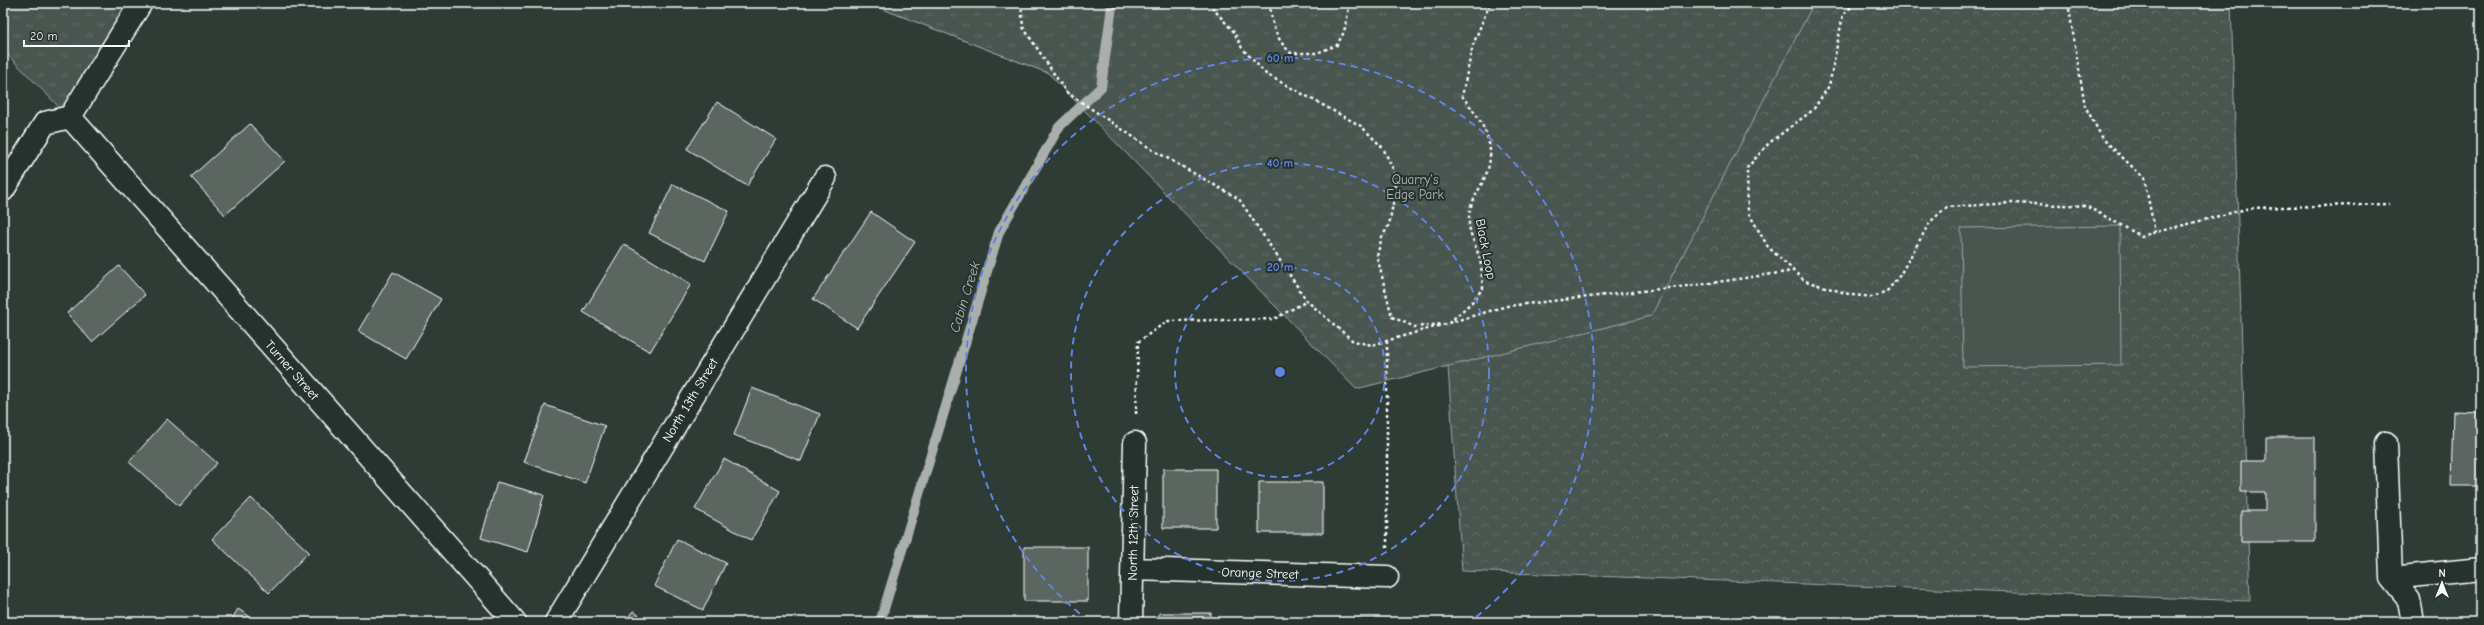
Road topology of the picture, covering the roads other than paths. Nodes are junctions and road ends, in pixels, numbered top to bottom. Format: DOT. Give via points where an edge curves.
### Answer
graph roads {
  1 [pos="141,3"];
  2 [pos="70,117"];
  3 [pos="825,178"];
  4 [pos="3,190"];
  5 [pos="1135,443"];
  6 [pos="2386,443"];
  7 [pos="1133,569"];
  8 [pos="2481,569"];
  9 [pos="1387,577"];
  10 [pos="2392,578"];
  11 [pos="515,622"];
  12 [pos="556,622"];
  13 [pos="1131,622"];
  14 [pos="2413,622"];
  1 -- 2 [label="street"];
  2 -- 4 [label="street" via="45,123"];
  2 -- 11 [label="street, Turner Street"];
  3 -- 12 [label="street, North 13th Street"];
  5 -- 7 [label="street, North 12th Street"];
  6 -- 10 [label="street"];
  7 -- 9 [label="street, Orange Street"];
  7 -- 13 [label="street, North 12th Street"];
  8 -- 10 [label="street"];
  10 -- 14 [label="street" via="2409,600"];
}
